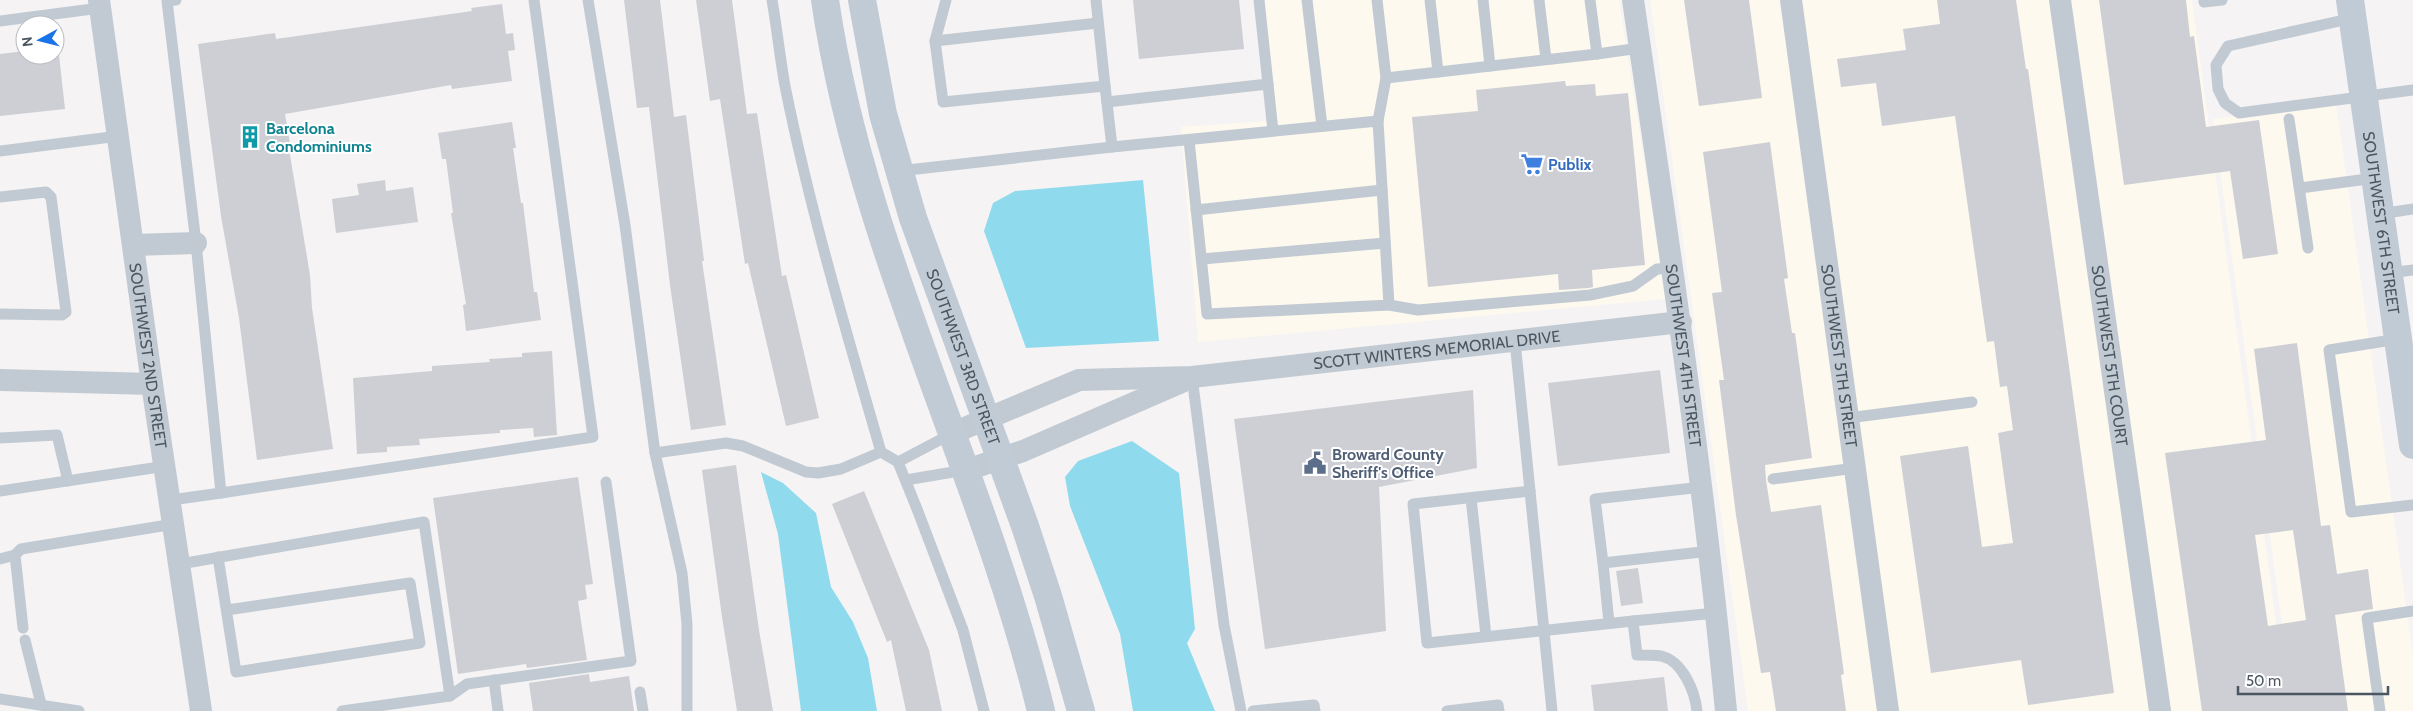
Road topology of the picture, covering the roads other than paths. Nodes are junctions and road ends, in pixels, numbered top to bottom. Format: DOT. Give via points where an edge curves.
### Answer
graph roads {
  1 [pos="176,0"];
  2 [pos="534,0"];
  3 [pos="588,0"];
  4 [pos="772,0"];
  5 [pos="825,0"];
  6 [pos="946,0"];
  7 [pos="1096,0"];
  8 [pos="1260,0"];
  9 [pos="1307,0"];
  10 [pos="1377,0"];
  11 [pos="1430,0"];
  12 [pos="1483,0"];
  13 [pos="1538,0"];
  14 [pos="1590,0"];
  15 [pos="1632,0"];
  16 [pos="1791,0"];
  17 [pos="2060,0"];
  18 [pos="2204,0"];
  19 [pos="2222,0"];
  20 [pos="99,4"];
  21 [pos="864,4"];
  22 [pos="2351,9"];
  23 [pos="0,22"];
  24 [pos="1098,23"];
  25 [pos="935,41"];
  26 [pos="1640,48"];
  27 [pos="1596,54"];
  28 [pos="1546,59"];
  29 [pos="1490,66"];
  30 [pos="1438,72"];
  31 [pos="1386,78"];
  32 [pos="1268,84"];
  33 [pos="1105,86"];
  34 [pos="2413,90"];
  35 [pos="2364,97"];
  36 [pos="1107,102"];
  37 [pos="2289,119"];
  38 [pos="1378,121"];
  39 [pos="1322,126"];
  40 [pos="1273,132"];
  41 [pos="119,136"];
  42 [pos="1189,140"];
  43 [pos="1112,147"];
  44 [pos="0,151"];
  45 [pos="899,171"];
  46 [pos="2375,178"];
  47 [pos="2300,188"];
  48 [pos="1382,190"];
  49 [pos="0,197"];
  50 [pos="2413,209"];
  51 [pos="1196,210"];
  52 [pos="2380,214"];
  53 [pos="1385,242"];
  54 [pos="196,243"];
  55 [pos="134,244"];
  56 [pos="2308,248"];
  57 [pos="1202,259"];
  58 [pos="1673,268"];
  59 [pos="2401,271"];
  60 [pos="1389,304"];
  61 [pos="0,314"];
  62 [pos="1681,322"];
  63 [pos="2398,339"];
  64 [pos="1515,340"];
  65 [pos="2408,376"];
  66 [pos="1192,378"];
  67 [pos="0,380"];
  68 [pos="152,384"];
  69 [pos="1972,402"];
  70 [pos="1848,418"];
  71 [pos="987,420"];
  72 [pos="953,433"];
  73 [pos="0,438"];
  74 [pos="2413,445"];
  75 [pos="882,452"];
  76 [pos="655,453"];
  77 [pos="1001,459"];
  78 [pos="898,462"];
  79 [pos="166,466"];
  80 [pos="1855,468"];
  81 [pos="967,470"];
  82 [pos="1773,478"];
  83 [pos="906,480"];
  84 [pos="68,481"];
  85 [pos="606,482"];
  86 [pos="1702,487"];
  87 [pos="0,491"];
  88 [pos="1530,491"];
  89 [pos="221,492"];
  90 [pos="1471,498"];
  91 [pos="171,500"];
  92 [pos="2413,505"];
  93 [pos="174,524"];
  94 [pos="1710,550"];
  95 [pos="15,555"];
  96 [pos="218,557"];
  97 [pos="0,559"];
  98 [pos="1603,563"];
  99 [pos="180,564"];
  100 [pos="227,610"];
  101 [pos="2413,611"];
  102 [pos="1716,613"];
  103 [pos="1633,621"];
  104 [pos="1609,623"];
  105 [pos="23,628"];
  106 [pos="1543,630"];
  107 [pos="1486,636"];
  108 [pos="25,640"];
  109 [pos="494,680"];
  110 [pos="640,692"];
  111 [pos="450,696"];
  112 [pos="0,699"];
  113 [pos="41,704"];
  114 [pos="79,711"];
  115 [pos="201,711"];
  116 [pos="342,711"];
  117 [pos="498,711"];
  118 [pos="642,711"];
  119 [pos="687,711"];
  120 [pos="984,711"];
  121 [pos="1041,711"];
  122 [pos="1081,711"];
  123 [pos="1241,711"];
  124 [pos="1253,711"];
  125 [pos="1315,711"];
  126 [pos="1448,711"];
  127 [pos="1499,711"];
  128 [pos="1552,711"];
  129 [pos="1697,711"];
  130 [pos="1726,711"];
  131 [pos="1888,711"];
  132 [pos="2160,711"];
  133 [pos="2380,711"];
  1 -- 54 [label="lane" via="167,1"];
  2 -- 89 [label="lane" via="593,437"];
  3 -- 76 [label="lane" via="625,225"];
  4 -- 75 [label="lane" via="785,84 818,226"];
  5 -- 72 [label="street" via="848,123 868,193 895,279"];
  6 -- 25 [label="lane"];
  7 -- 24 [label="lane"];
  8 -- 32 [label="lane"];
  9 -- 39 [label="lane"];
  10 -- 31 [label="lane"];
  11 -- 30 [label="lane"];
  12 -- 29 [label="lane"];
  13 -- 28 [label="lane"];
  14 -- 27 [label="lane"];
  15 -- 26 [label="street, SOUTHWEST 4TH STREET"];
  16 -- 70 [label="street, SOUTHWEST 5TH STREET"];
  17 -- 132 [label="street, SOUTHWEST 5TH COURT"];
  18 -- 19 [label="lane"];
  20 -- 23 [label="lane"];
  20 -- 41 [label="street, SOUTHWEST 2ND STREET"];
  21 -- 45 [label="street, SOUTHWEST 3RD STREET" via="883,114"];
  22 -- 35 [label="street, SOUTHWEST 6TH STREET"];
  22 -- 35 [label="lane" via="2228,46 2216,65 2218,89 2225,103 2239,113"];
  24 -- 25 [label="lane"];
  24 -- 33 [label="lane"];
  25 -- 33 [label="lane" via="943,102"];
  26 -- 27 [label="lane"];
  26 -- 58 [label="street, SOUTHWEST 4TH STREET"];
  27 -- 28 [label="lane"];
  28 -- 29 [label="lane"];
  29 -- 30 [label="lane"];
  30 -- 31 [label="lane"];
  31 -- 38 [label="lane"];
  32 -- 36 [label="lane"];
  32 -- 40 [label="lane"];
  33 -- 36 [label="lane"];
  34 -- 35 [label="lane"];
  35 -- 46 [label="street, SOUTHWEST 6TH STREET"];
  36 -- 43 [label="lane"];
  37 -- 47 [label="lane"];
  38 -- 39 [label="lane"];
  38 -- 48 [label="lane"];
  39 -- 40 [label="lane"];
  40 -- 42 [label="lane"];
  41 -- 44 [label="lane"];
  41 -- 55 [label="street, SOUTHWEST 2ND STREET"];
  42 -- 43 [label="lane"];
  42 -- 51 [label="lane"];
  43 -- 45 [label="lane"];
  45 -- 71 [label="street, SOUTHWEST 3RD STREET" via="932,272"];
  46 -- 47 [label="lane"];
  46 -- 52 [label="street, SOUTHWEST 6TH STREET"];
  47 -- 56 [label="lane"];
  48 -- 51 [label="lane"];
  48 -- 53 [label="lane"];
  49 -- 61 [label="lane" via="46,192 51,198 66,312 62,315"];
  50 -- 52 [label="lane"];
  51 -- 57 [label="lane"];
  52 -- 59 [label="street, SOUTHWEST 6TH STREET"];
  53 -- 57 [label="lane"];
  53 -- 60 [label="lane"];
  54 -- 55 [label="street"];
  54 -- 89 [label="lane"];
  55 -- 68 [label="street, SOUTHWEST 2ND STREET"];
  57 -- 60 [label="lane" via="1207,314"];
  58 -- 60 [label="lane" via="1657,270 1633,286 1590,295 1418,310"];
  58 -- 62 [label="street, SOUTHWEST 4TH STREET"];
  59 -- 63 [label="street, SOUTHWEST 6TH STREET"];
  62 -- 64 [label="street, SCOTT WINTERS MEMORIAL DRIVE"];
  62 -- 86 [label="street, SOUTHWEST 4TH STREET"];
  63 -- 65 [label="street, SOUTHWEST 6TH STREET"];
  63 -- 92 [label="lane" via="2330,350 2351,512"];
  64 -- 66 [label="street, SCOTT WINTERS MEMORIAL DRIVE"];
  64 -- 88 [label="lane"];
  65 -- 74 [label="street, SOUTHWEST 6TH STREET"];
  66 -- 71 [label="street, SCOTT WINTERS MEMORIAL DRIVE" via="1079,380"];
  66 -- 77 [label="street, SCOTT WINTERS MEMORIAL DRIVE"];
  66 -- 123 [label="lane" via="1224,625"];
  67 -- 68 [label="street"];
  68 -- 79 [label="street, SOUTHWEST 2ND STREET"];
  69 -- 70 [label="lane"];
  70 -- 80 [label="street, SOUTHWEST 5TH STREET"];
  71 -- 72 [label="street, SCOTT WINTERS MEMORIAL DRIVE"];
  71 -- 77 [label="street, SOUTHWEST 3RD STREET"];
  72 -- 78 [label="lane"];
  72 -- 81 [label="street"];
  73 -- 84 [label="lane" via="57,435"];
  75 -- 76 [label="lane" via="841,469 818,472 806,472 743,446 726,443"];
  75 -- 78 [label="lane"];
  76 -- 119 [label="lane" via="682,573 687,624"];
  77 -- 81 [label="street, SCOTT WINTERS MEMORIAL DRIVE"];
  77 -- 122 [label="street, SOUTHWEST 3RD STREET" via="1048,596"];
  78 -- 83 [label="lane"];
  79 -- 84 [label="lane"];
  79 -- 91 [label="street, SOUTHWEST 2ND STREET"];
  80 -- 82 [label="lane"];
  80 -- 131 [label="street, SOUTHWEST 5TH STREET"];
  81 -- 83 [label="lane"];
  81 -- 121 [label="street" via="1017,624"];
  83 -- 120 [label="lane" via="963,630"];
  84 -- 87 [label="lane"];
  85 -- 109 [label="lane" via="631,661"];
  86 -- 94 [label="street, SOUTHWEST 4TH STREET"];
  86 -- 98 [label="lane" via="1595,499"];
  88 -- 90 [label="lane"];
  88 -- 106 [label="lane"];
  89 -- 91 [label="lane"];
  90 -- 107 [label="lane"];
  90 -- 107 [label="lane" via="1413,504 1427,643"];
  91 -- 93 [label="street, SOUTHWEST 2ND STREET"];
  93 -- 95 [label="lane" via="21,549"];
  93 -- 99 [label="street, SOUTHWEST 2ND STREET"];
  94 -- 98 [label="lane"];
  94 -- 102 [label="street, SOUTHWEST 4TH STREET"];
  95 -- 97 [label="lane"];
  95 -- 105 [label="lane"];
  96 -- 99 [label="lane"];
  96 -- 100 [label="lane"];
  96 -- 111 [label="lane" via="424,522"];
  98 -- 104 [label="lane"];
  99 -- 115 [label="street, SOUTHWEST 2ND STREET"];
  100 -- 100 [label="lane" via="236,672 420,643 410,583"];
  101 -- 133 [label="lane" via="2367,618"];
  102 -- 103 [label="lane"];
  102 -- 130 [label="street, SOUTHWEST 4TH STREET"];
  103 -- 104 [label="lane"];
  103 -- 129 [label="lane" via="1637,655 1662,656 1674,664 1689,684"];
  104 -- 106 [label="lane"];
  106 -- 107 [label="lane"];
  106 -- 128 [label="lane"];
  108 -- 113 [label="lane"];
  109 -- 111 [label="lane" via="467,684"];
  109 -- 117 [label="lane"];
  110 -- 118 [label="lane"];
  111 -- 116 [label="lane"];
  112 -- 113 [label="lane"];
  113 -- 114 [label="lane"];
  124 -- 125 [label="lane" via="1314,705"];
  126 -- 127 [label="lane" via="1498,705"];
}
